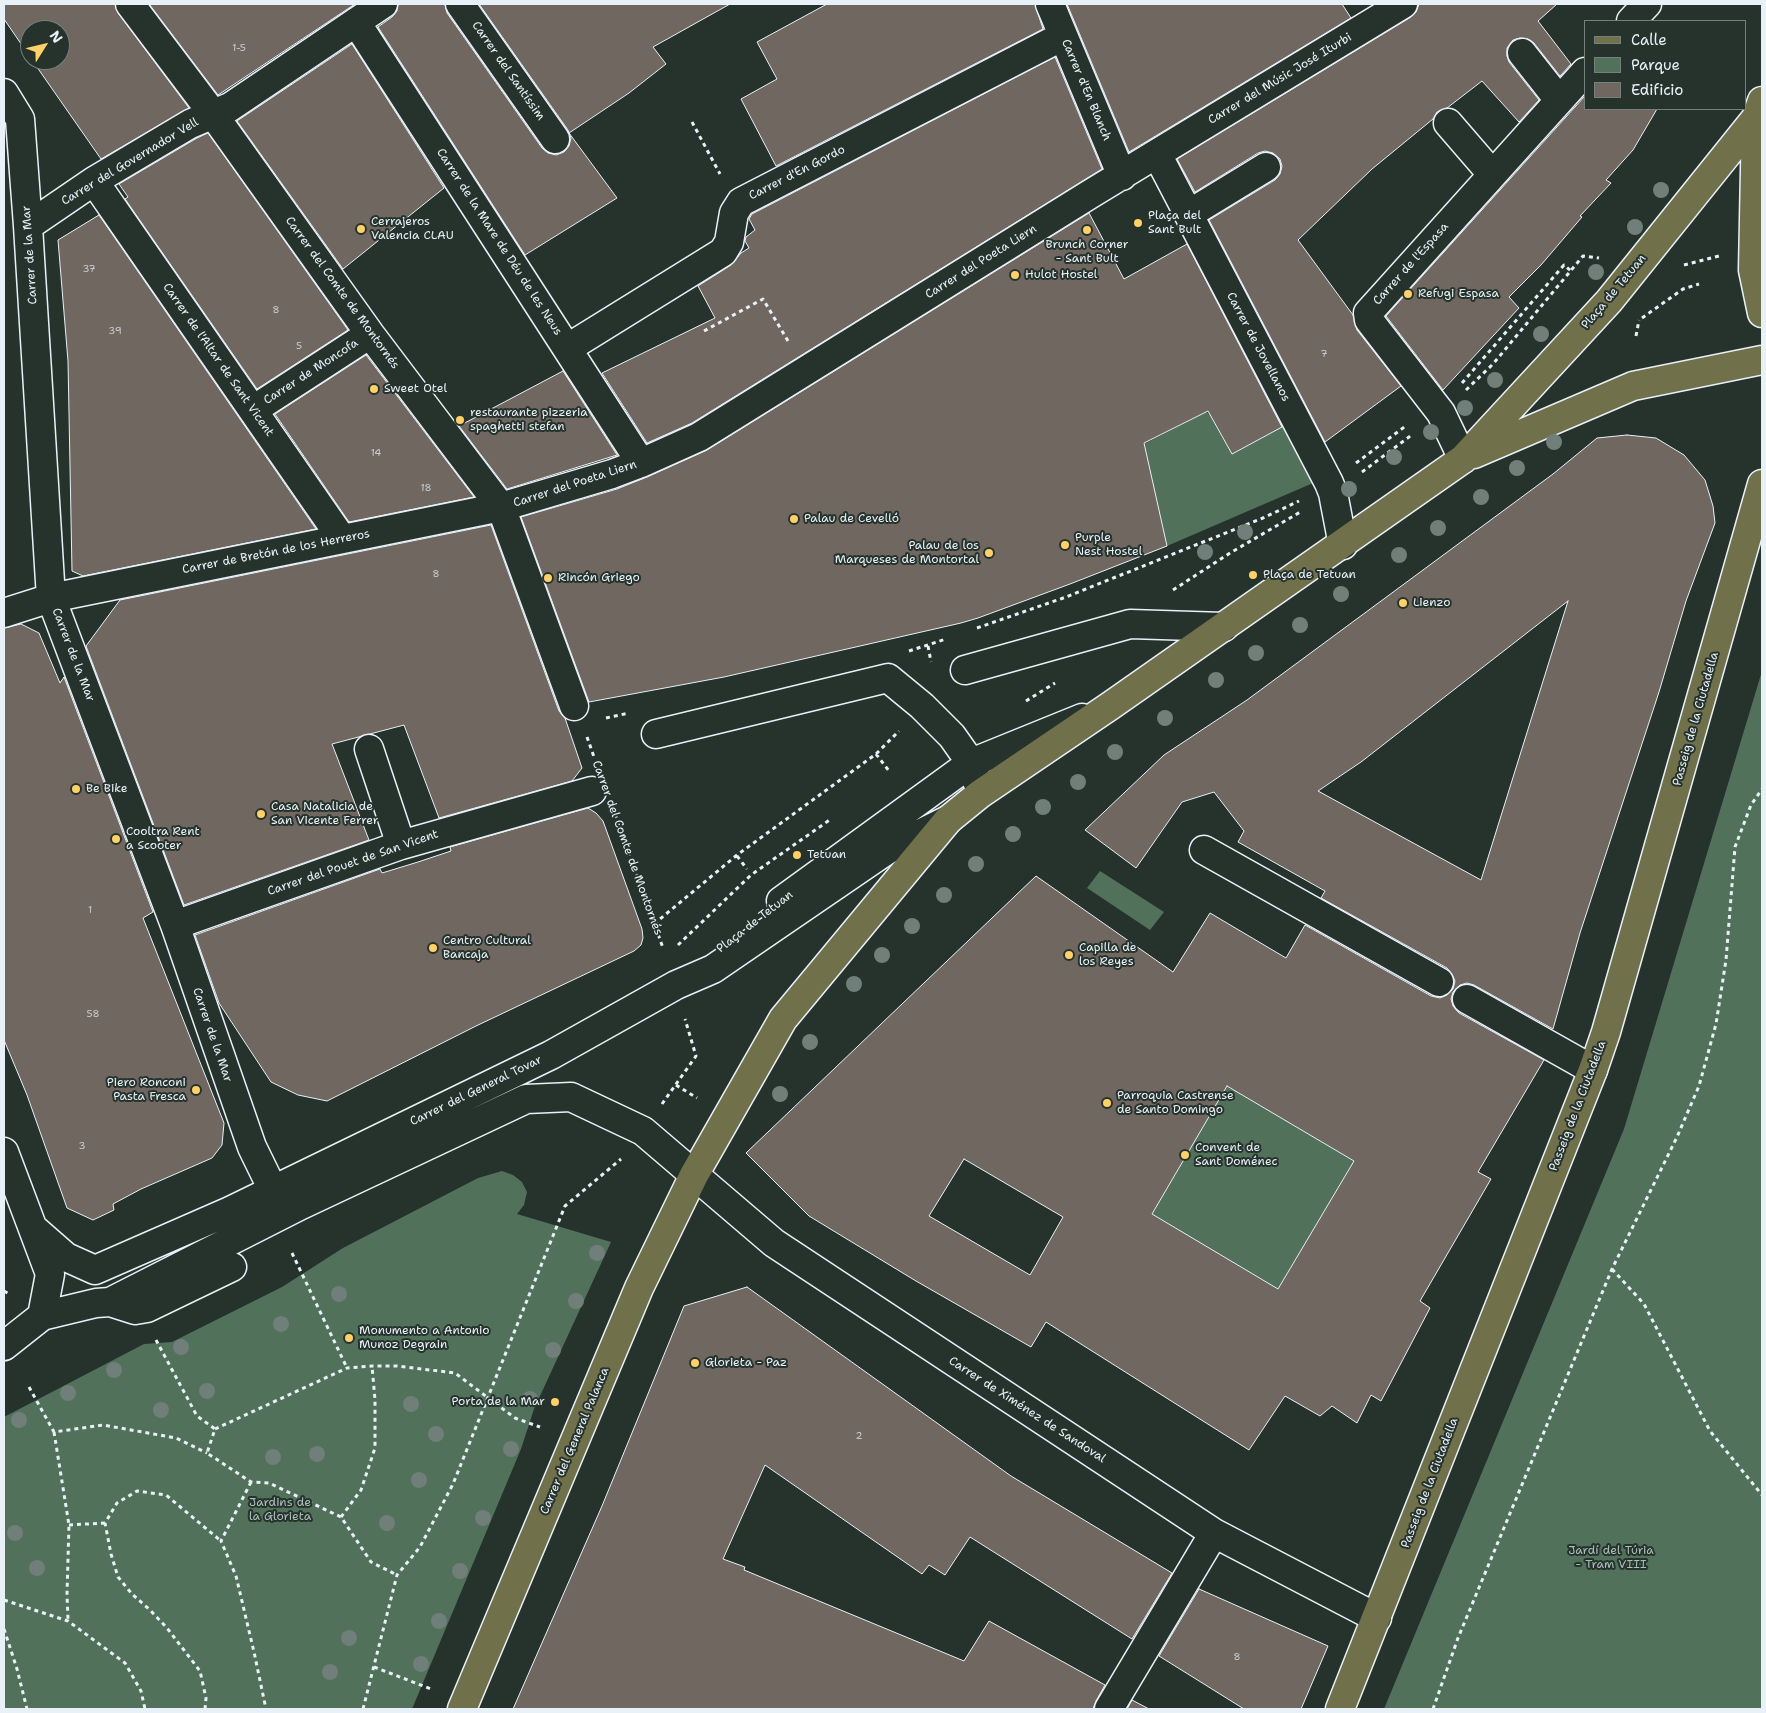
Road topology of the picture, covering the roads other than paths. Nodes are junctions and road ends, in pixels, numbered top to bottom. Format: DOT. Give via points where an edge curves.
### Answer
graph roads {
  1 [pos="130,4"];
  2 [pos="383,4"];
  3 [pos="460,4"];
  4 [pos="1050,4"];
  5 [pos="1403,4"];
  6 [pos="1647,4"];
  7 [pos="1632,20"];
  8 [pos="356,22"];
  9 [pos="1063,36"];
  10 [pos="1522,53"];
  11 [pos="1584,73"];
  12 [pos="4,93"];
  13 [pos="1559,100"];
  14 [pos="1759,109"];
  15 [pos="213,114"];
  16 [pos="1448,123"];
  17 [pos="555,139"];
  18 [pos="1157,154"];
  19 [pos="1266,166"];
  20 [pos="1492,174"];
  21 [pos="1122,176"];
  22 [pos="94,181"];
  23 [pos="1189,214"];
  24 [pos="28,226"];
  25 [pos="1762,313"];
  26 [pos="370,334"];
  27 [pos="568,348"];
  28 [pos="1762,360"];
  29 [pos="253,410"];
  30 [pos="1463,459"];
  31 [pos="641,462"];
  32 [pos="1762,484"];
  33 [pos="501,507"];
  34 [pos="342,539"];
  35 [pos="1343,545"];
  36 [pos="51,598"];
  37 [pos="4,613"];
  38 [pos="1224,627"];
  39 [pos="965,670"];
  40 [pos="574,706"];
  41 [pos="1110,706"];
  42 [pos="656,734"];
  43 [pos="369,749"];
  44 [pos="972,764"];
  45 [pos="980,794"];
  46 [pos="602,798"];
  47 [pos="948,820"];
  48 [pos="401,844"];
  49 [pos="1204,850"];
  50 [pos="175,925"];
  51 [pos="1439,982"];
  52 [pos="676,985"];
  53 [pos="1467,999"];
  54 [pos="1593,1070"];
  55 [pos="4,1152"];
  56 [pos="694,1175"];
  57 [pos="273,1190"];
  58 [pos="301,1205"];
  59 [pos="34,1229"];
  60 [pos="232,1267"];
  61 [pos="110,1302"];
  62 [pos="42,1316"];
  63 [pos="4,1346"];
  64 [pos="1214,1533"];
  65 [pos="1377,1618"];
  66 [pos="462,1709"];
  67 [pos="1109,1709"];
  68 [pos="1340,1709"];
  1 -- 15 [label="street, Carrer del Comte de Montornés"];
  2 -- 8 [label="street, Carrer del Governador Vell"];
  3 -- 17 [label="street, Carrer del Santíssim"];
  4 -- 9 [label="street, Carrer d'En Blanch"];
  5 -- 18 [label="street, Carrer del Músic José Iturbi"];
  6 -- 7 [label="street"];
  8 -- 15 [label="street, Carrer del Governador Vell" via="230,107"];
  8 -- 27 [label="street, Carrer de la Mare de Déu de les Neus"];
  9 -- 21 [label="street, Carrer d'En Blanch"];
  9 -- 27 [label="street, Carrer d'En Gordo" via="741,202 734,213 729,242 723,252"];
  10 -- 13 [label="street"];
  11 -- 13 [label="street, Carrer de l'Espasa"];
  12 -- 24 [label="street, Carrer de la Mar" via="20,119"];
  13 -- 20 [label="street, Carrer de l'Espasa"];
  14 -- 25 [label="main road, Plaça de Tetuan" via="1753,270"];
  14 -- 30 [label="main road, Plaça de Tetuan" via="1609,301"];
  15 -- 22 [label="street, Carrer del Governador Vell" via="190,124"];
  15 -- 26 [label="street, Carrer del Comte de Montornés"];
  16 -- 20 [label="street"];
  18 -- 21 [label="street, Carrer del Poeta Liern"];
  18 -- 23 [label="street, Carrer de Jovellanos"];
  19 -- 23 [label="street"];
  20 -- 30 [label="street, Carrer de l'Espasa" via="1368,313 1369,320 1441,413"];
  21 -- 31 [label="street, Carrer del Poeta Liern" via="699,437"];
  22 -- 24 [label="street, Carrer del Governador Vell"];
  22 -- 29 [label="street, Carrer de l'Altar de Sant Vicent"];
  23 -- 35 [label="street, Carrer de Jovellanos" via="1329,484"];
  24 -- 36 [label="street, Carrer de la Mar"];
  26 -- 29 [label="street, Carrer de Moncofa"];
  26 -- 33 [label="street, Carrer del Comte de Montornés"];
  27 -- 31 [label="street, Carrer de la Mare de Déu de les Neus"];
  28 -- 30 [label="main road, Plaça de Tetuan" via="1633,386"];
  29 -- 34 [label="street, Carrer de l'Altar de Sant Vicent"];
  30 -- 35 [label="main road, Plaça de Tetuan"];
  31 -- 33 [label="street, Carrer del Poeta Liern" via="612,474"];
  32 -- 54 [label="main road, Passeig de la Ciutadella"];
  33 -- 34 [label="street, Carrer de Bretón de los Herreros"];
  33 -- 40 [label="street, Carrer del Comte de Montornés"];
  34 -- 36 [label="street, Carrer de Bretón de los Herreros"];
  35 -- 38 [label="main road, Plaça de Tetuan"];
  36 -- 37 [label="street, Carrer de Bretón de los Herreros"];
  36 -- 50 [label="street, Carrer de la Mar"];
  38 -- 39 [label="street" via="1130,624"];
  38 -- 41 [label="main road, Plaça de Tetuan"];
  41 -- 44 [label="street, Plaça de Tetuan"];
  41 -- 45 [label="main road, Plaça de Tetuan"];
  42 -- 44 [label="street" via="888,678 952,736"];
  43 -- 48 [label="street"];
  44 -- 45 [label="street"];
  44 -- 52 [label="street, Plaça de Tetuan" via="785,898"];
  45 -- 47 [label="main road, Plaça de Tetuan"];
  46 -- 48 [label="street, Carrer del Pouet de San Vicent"];
  47 -- 52 [label="street, Plaça de Tetuan" via="887,850 713,969"];
  47 -- 56 [label="main road, Plaça de Tetuan" via="783,1019"];
  48 -- 50 [label="street, Carrer del Pouet de San Vicent"];
  49 -- 51 [label="street"];
  50 -- 57 [label="street, Carrer de la Mar" via="244,1127"];
  52 -- 57 [label="street, Carrer del General Tovar" via="551,1056"];
  53 -- 54 [label="street"];
  54 -- 65 [label="main road, Passeig de la Ciutadella"];
  55 -- 59 [label="street"];
  56 -- 58 [label="street" via="643,1131 571,1098 526,1099"];
  56 -- 64 [label="street, Carrer de Ximénez de Sandoval" via="774,1243"];
  56 -- 66 [label="main road, Carrer del General Palanca" via="639,1288"];
  57 -- 58 [label="street"];
  57 -- 59 [label="street, Carrer del General Tovar" via="95,1270 66,1257"];
  58 -- 61 [label="street"];
  59 -- 62 [label="street" via="50,1274"];
  60 -- 61 [label="street" via="147,1308 135,1310"];
  61 -- 62 [label="street"];
  62 -- 63 [label="street"];
  64 -- 65 [label="street, Carrer de Ximénez de Sandoval"];
  64 -- 67 [label="street"];
  65 -- 68 [label="main road, Passeig de la Ciutadella"];
}
